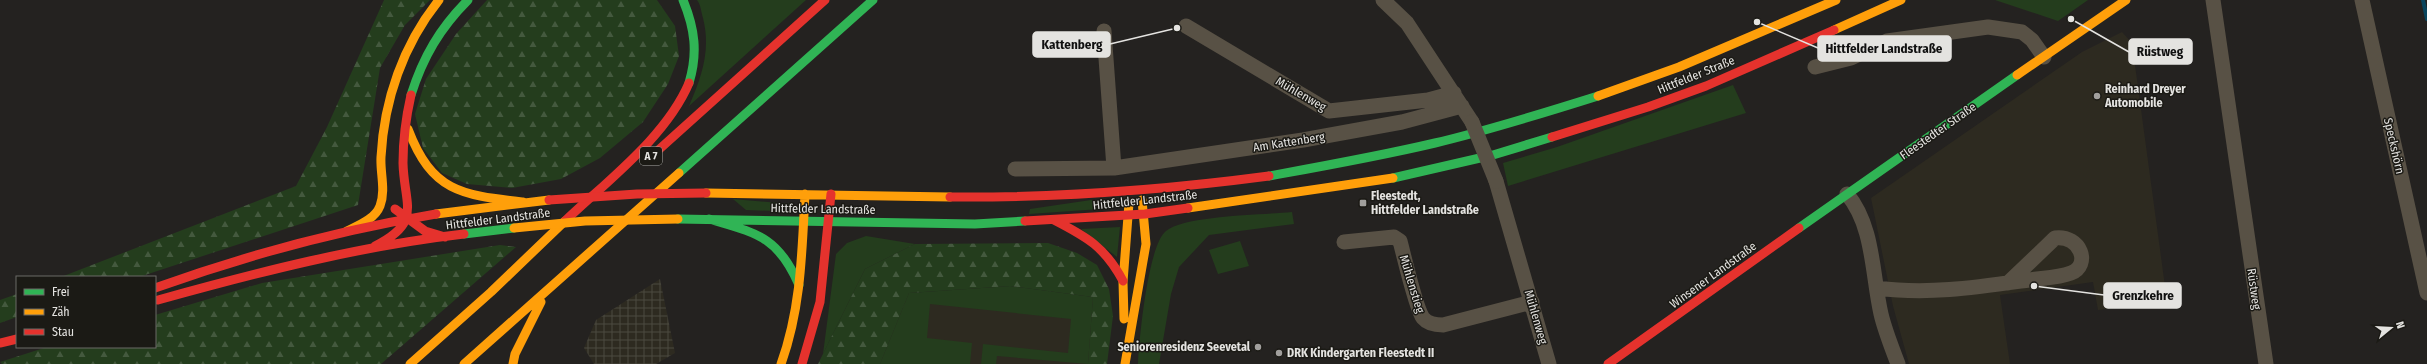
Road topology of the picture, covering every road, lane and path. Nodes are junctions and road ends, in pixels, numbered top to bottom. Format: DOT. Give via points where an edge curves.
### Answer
graph roads {
  1 [pos="439,0"];
  2 [pos="468,0"];
  3 [pos="683,0"];
  4 [pos="825,0"];
  5 [pos="873,0"];
  6 [pos="1383,0"];
  7 [pos="1836,0"];
  8 [pos="1901,0"];
  9 [pos="2126,0"];
  10 [pos="2213,0"];
  11 [pos="2362,0"];
  12 [pos="1186,26"];
  13 [pos="1104,31"];
  14 [pos="2044,57"];
  15 [pos="1816,67"];
  16 [pos="1454,93"];
  17 [pos="1462,106"];
  18 [pos="405,120"];
  19 [pos="1485,131"];
  20 [pos="1494,155"];
  21 [pos="649,159"];
  22 [pos="1114,168"];
  23 [pos="1015,169"];
  24 [pos="620,185"];
  25 [pos="1136,190"];
  26 [pos="383,192"];
  27 [pos="805,194"];
  28 [pos="831,194"];
  29 [pos="1847,194"];
  30 [pos="523,202"];
  31 [pos="1832,204"];
  32 [pos="1145,214"];
  33 [pos="1127,215"];
  34 [pos="406,219"];
  35 [pos="709,219"];
  36 [pos="1054,220"];
  37 [pos="803,221"];
  38 [pos="829,221"];
  39 [pos="347,231"];
  40 [pos="445,237"];
  41 [pos="1344,242"];
  42 [pos="375,246"];
  43 [pos="1123,282"];
  44 [pos="2008,283"];
  45 [pos="156,288"];
  46 [pos="801,288"];
  47 [pos="1878,288"];
  48 [pos="491,292"];
  49 [pos="546,292"];
  50 [pos="2427,293"];
  51 [pos="156,301"];
  52 [pos="1532,302"];
  53 [pos="16,339"];
  54 [pos="0,343"];
  55 [pos="1127,346"];
  56 [pos="410,364"];
  57 [pos="464,364"];
  58 [pos="513,364"];
  59 [pos="781,364"];
  60 [pos="802,364"];
  61 [pos="1125,364"];
  62 [pos="1549,364"];
  63 [pos="1608,364"];
  64 [pos="1898,364"];
  65 [pos="2266,364"];
  1 -- 26 [label="main road" via="426,14 408,43 395,82 384,126 381,162"];
  2 -- 18 [label="main road" via="438,32 424,58 413,84"];
  3 -- 48 [label="main road" via="690,14 695,35 696,56 686,93 674,113 661,129"];
  4 -- 21 [label="main road, A 7"];
  5 -- 49 [label="main road, A 7"];
  6 -- 16 [label="street, Mühlenweg" via="1407,22"];
  7 -- 19 [label="main road, Hittfelder Straße" via="1714,54 1618,89"];
  8 -- 20 [label="main road, Hittfelder Straße" via="1706,86 1606,121"];
  9 -- 14 [label="main road, Fleestedter Straße"];
  10 -- 65 [label="street, Rüstweg"];
  11 -- 50 [label="street, Speckshörn"];
  12 -- 16 [label="street, Mühlenweg" via="1329,111 1428,100"];
  13 -- 22 [label="street"];
  14 -- 15 [label="street" via="2032,40 2022,32 1988,27 1887,41 1851,58"];
  14 -- 29 [label="main road, Fleestedter Straße"];
  16 -- 17 [label="street, Mühlenweg"];
  17 -- 22 [label="street, Am Kattenberg" via="1402,122 1303,140"];
  17 -- 52 [label="street, Mühlenweg, bridge" via="1472,122 1496,181"];
  18 -- 30 [label="main road" via="420,159 430,173 442,183 471,195"];
  18 -- 34 [label="main road" via="403,163 408,208"];
  19 -- 25 [label="main road, Hittfelder Landstraße" via="1397,154 1347,163 1186,186"];
  20 -- 32 [label="main road, Hittfelder Landstraße" via="1361,184"];
  22 -- 23 [label="street, Am Kattenberg"];
  24 -- 48 [label="main road"];
  25 -- 28 [label="main road, Hittfelder Landstraße" via="971,197"];
  25 -- 32 [label="main road" via="1143,202"];
  25 -- 33 [label="main road" via="1130,199"];
  26 -- 34 [label="main road" via="393,208"];
  26 -- 39 [label="main road" via="375,214 366,222"];
  27 -- 28 [label="main road, Hittfelder Landstraße"];
  27 -- 30 [label="main road, Hittfelder Landstraße, bridge" via="637,194"];
  27 -- 37 [label="main road"];
  28 -- 38 [label="main road"];
  29 -- 31 [label="main road, Fleestedter Straße"];
  29 -- 47 [label="street" via="1856,204 1863,220"];
  30 -- 34 [label="main road, Hittfelder Landstraße"];
  31 -- 63 [label="main road, Winsener Landstraße"];
  32 -- 33 [label="main road, Hittfelder Landstraße"];
  32 -- 55 [label="main road" via="1146,244"];
  33 -- 36 [label="main road, Hittfelder Landstraße"];
  33 -- 43 [label="main road"];
  34 -- 39 [label="main road, Hittfelder Landstraße"];
  34 -- 40 [label="main road" via="425,231"];
  34 -- 42 [label="main road" via="400,230 391,238"];
  35 -- 37 [label="main road, Hittfelder Landstraße"];
  35 -- 40 [label="main road, Hittfelder Landstraße, bridge" via="585,221"];
  35 -- 46 [label="main road" via="759,234 781,249 793,268"];
  36 -- 38 [label="main road, Hittfelder Landstraße" via="975,224"];
  36 -- 43 [label="main road" via="1100,246 1115,264"];
  37 -- 38 [label="main road, Hittfelder Landstraße"];
  37 -- 46 [label="main road"];
  38 -- 60 [label="main road" via="818,317 813,338"];
  39 -- 45 [label="main road, Hittfelder Landstraße" via="271,249"];
  40 -- 42 [label="main road, Hittfelder Landstraße"];
  41 -- 52 [label="street, Mühlenstieg" via="1394,237 1400,241 1418,306 1423,318 1431,324 1443,325"];
  42 -- 51 [label="main road, Hittfelder Landstraße" via="274,268"];
  43 -- 55 [label="main road"];
  44 -- 47 [label="street" via="1910,292"];
  46 -- 59 [label="main road" via="791,341"];
  47 -- 64 [label="street" via="1881,314"];
  48 -- 56 [label="main road"];
  49 -- 57 [label="main road, A 7"];
  49 -- 58 [label="main road" via="515,354"];
  52 -- 62 [label="street, Mühlenweg"];
  53 -- 54 [label="main road"];
  55 -- 61 [label="main road"];
}
